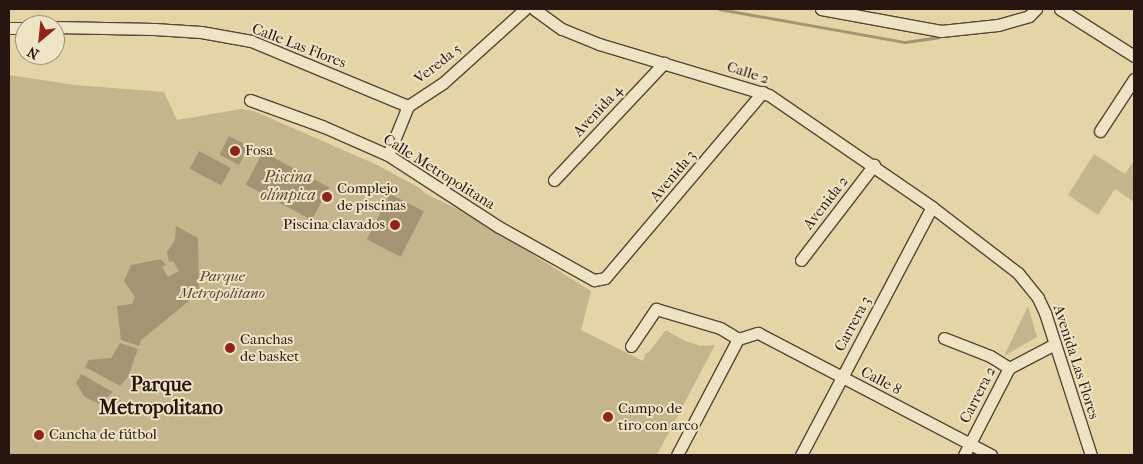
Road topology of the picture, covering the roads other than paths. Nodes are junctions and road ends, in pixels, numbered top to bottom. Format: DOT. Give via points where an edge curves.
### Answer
graph roads {
  1 [pos="525,9"];
  2 [pos="534,9"];
  3 [pos="821,9"];
  4 [pos="1036,9"];
  5 [pos="1060,9"];
  6 [pos="65,27"];
  7 [pos="1134,56"];
  8 [pos="664,64"];
  9 [pos="1134,79"];
  10 [pos="763,92"];
  11 [pos="250,100"];
  12 [pos="408,106"];
  13 [pos="1100,131"];
  14 [pos="388,155"];
  15 [pos="874,165"];
  16 [pos="554,180"];
  17 [pos="932,207"];
  18 [pos="802,260"];
  19 [pos="606,278"];
  20 [pos="944,338"];
  21 [pos="738,339"];
  22 [pos="1055,344"];
  23 [pos="631,346"];
  24 [pos="1009,368"];
  25 [pos="842,377"];
  26 [pos="970,444"];
  27 [pos="677,455"];
  28 [pos="801,455"];
  29 [pos="964,455"];
  30 [pos="990,455"];
  31 [pos="1091,455"];
  1 -- 12 [label="street, Vereda 5" via="443,83"];
  2 -- 8 [label="street, Calle 2" via="562,29"];
  3 -- 4 [label="street" via="941,31 998,25 1029,16"];
  5 -- 7 [label="street"];
  6 -- 12 [label="street, Calle Las Flores" via="201,32 250,41"];
  8 -- 10 [label="street, Calle 2"];
  8 -- 16 [label="street, Avenida 4"];
  9 -- 13 [label="street"];
  10 -- 15 [label="street, Calle 2"];
  10 -- 19 [label="street, Avenida 3"];
  11 -- 14 [label="street, Calle Metropolitana" via="322,126"];
  12 -- 14 [label="street, Vereda 5"];
  14 -- 19 [label="street, Calle Metropolitana" via="499,227 594,280"];
  15 -- 17 [label="street, Calle 2"];
  15 -- 18 [label="street, Avenida 2"];
  17 -- 22 [label="street, Avenida Las Flores" via="1018,273 1038,298"];
  17 -- 25 [label="street, Carrera 3"];
  20 -- 24 [label="street" via="990,356"];
  21 -- 23 [label="street" via="720,328 656,309"];
  21 -- 25 [label="street, Calle 8" via="758,333"];
  21 -- 27 [label="street"];
  22 -- 24 [label="street, Carrera 2"];
  22 -- 31 [label="street, Avenida Las Flores"];
  24 -- 26 [label="street, Carrera 2"];
  25 -- 26 [label="street, Calle 8"];
  25 -- 28 [label="street, Carrera 3"];
  26 -- 29 [label="street, Carrera 2"];
  26 -- 30 [label="street, Calle 8"];
}
